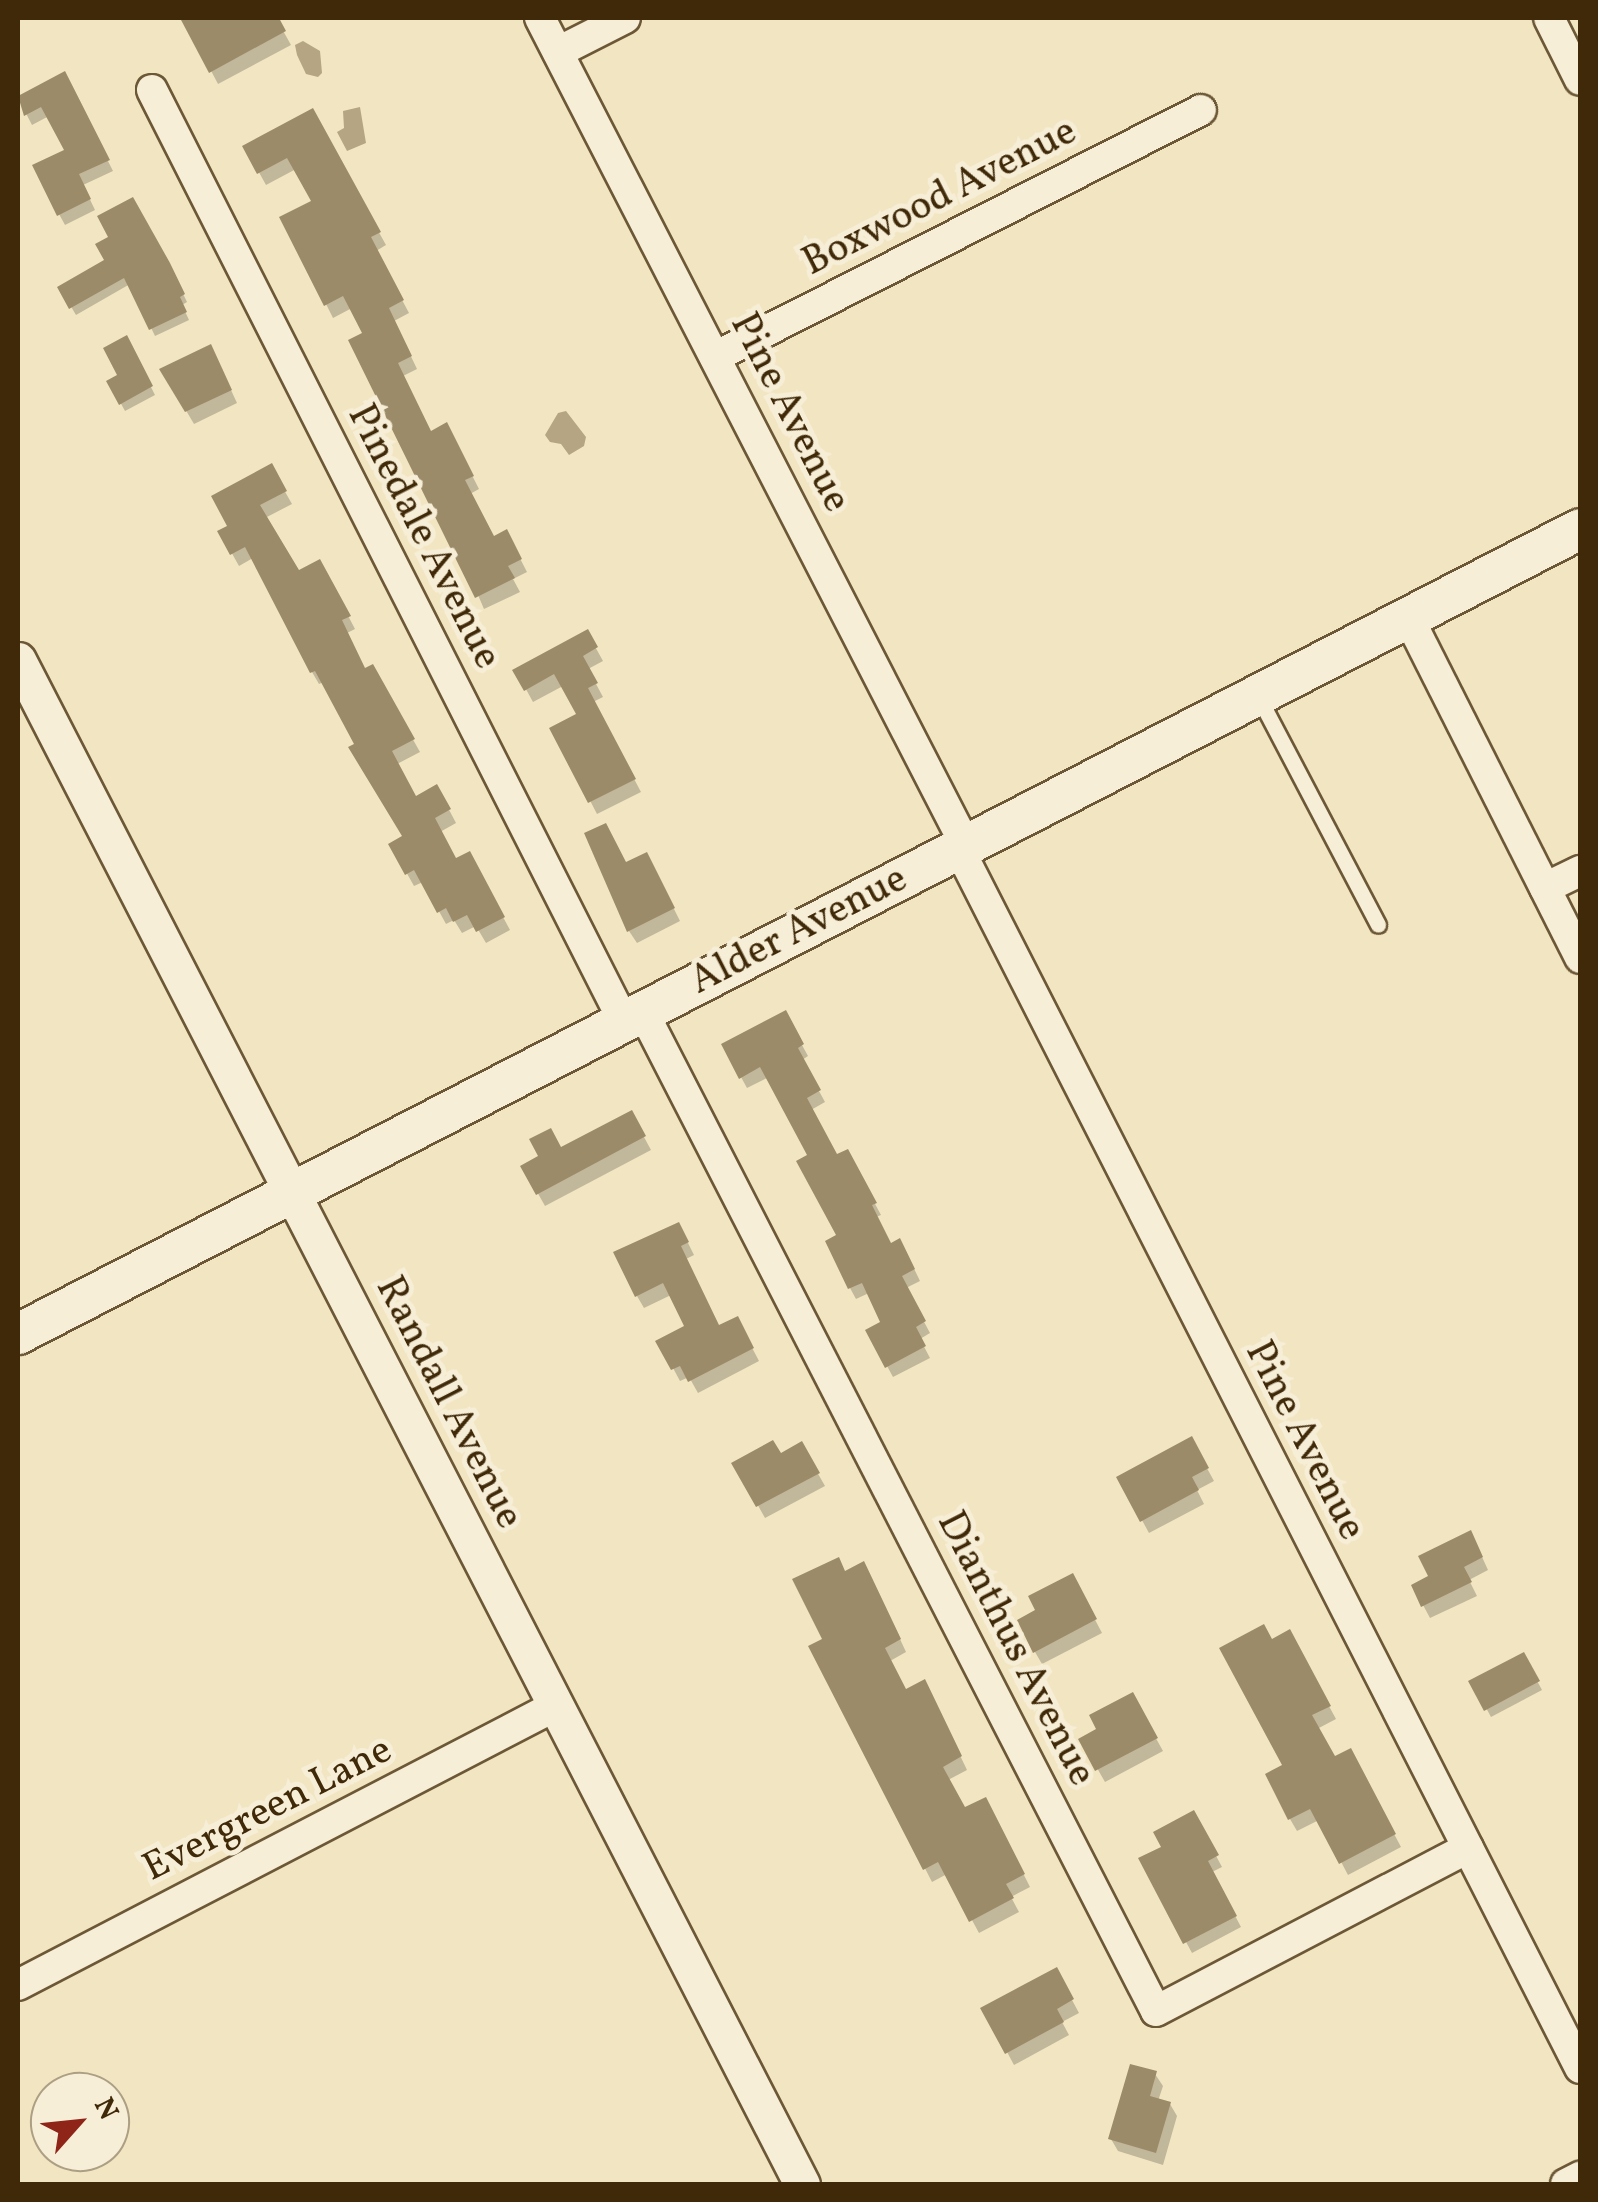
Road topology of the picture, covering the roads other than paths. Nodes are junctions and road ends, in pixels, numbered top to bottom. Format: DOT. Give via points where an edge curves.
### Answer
graph roads {
  1 [pos="540,18"];
  2 [pos="626,18"];
  3 [pos="1548,18"];
  4 [pos="558,52"];
  5 [pos="1580,80"];
  6 [pos="152,90"];
  7 [pos="1201,110"];
  8 [pos="715,357"];
  9 [pos="1580,528"];
  10 [pos="1408,617"];
  11 [pos="18,660"];
  12 [pos="1258,694"];
  13 [pos="963,847"];
  14 [pos="1580,870"];
  15 [pos="1545,888"];
  16 [pos="1378,925"];
  17 [pos="1580,958"];
  18 [pos="633,1016"];
  19 [pos="293,1192"];
  20 [pos="18,1334"];
  21 [pos="555,1706"];
  22 [pos="1468,1848"];
  23 [pos="18,1985"];
  24 [pos="1580,2068"];
  25 [pos="1580,2177"];
  26 [pos="802,2184"];
  27 [pos="1566,2184"];
  1 -- 4 [label="street, Pine Avenue"];
  2 -- 4 [label="street"];
  3 -- 5 [label="street"];
  4 -- 8 [label="street, Pine Avenue"];
  6 -- 18 [label="street, Pinedale Avenue"];
  7 -- 8 [label="street, Boxwood Avenue"];
  8 -- 13 [label="street, Pine Avenue"];
  9 -- 10 [label="main road, Alder Avenue"];
  10 -- 12 [label="main road, Alder Avenue"];
  10 -- 15 [label="street"];
  11 -- 19 [label="street, Randall Avenue"];
  12 -- 13 [label="main road, Alder Avenue"];
  12 -- 16 [label="lane"];
  13 -- 18 [label="main road, Alder Avenue"];
  13 -- 22 [label="street, Pine Avenue"];
  14 -- 15 [label="street"];
  15 -- 17 [label="street"];
  18 -- 19 [label="main road, Alder Avenue"];
  18 -- 22 [label="street, Dianthus Avenue" via="1156,2011"];
  19 -- 20 [label="main road, Alder Avenue"];
  19 -- 21 [label="street, Randall Avenue"];
  21 -- 23 [label="street, Evergreen Lane"];
  21 -- 26 [label="street, Randall Avenue"];
  22 -- 24 [label="street, Pine Avenue"];
  25 -- 27 [label="street"];
}
